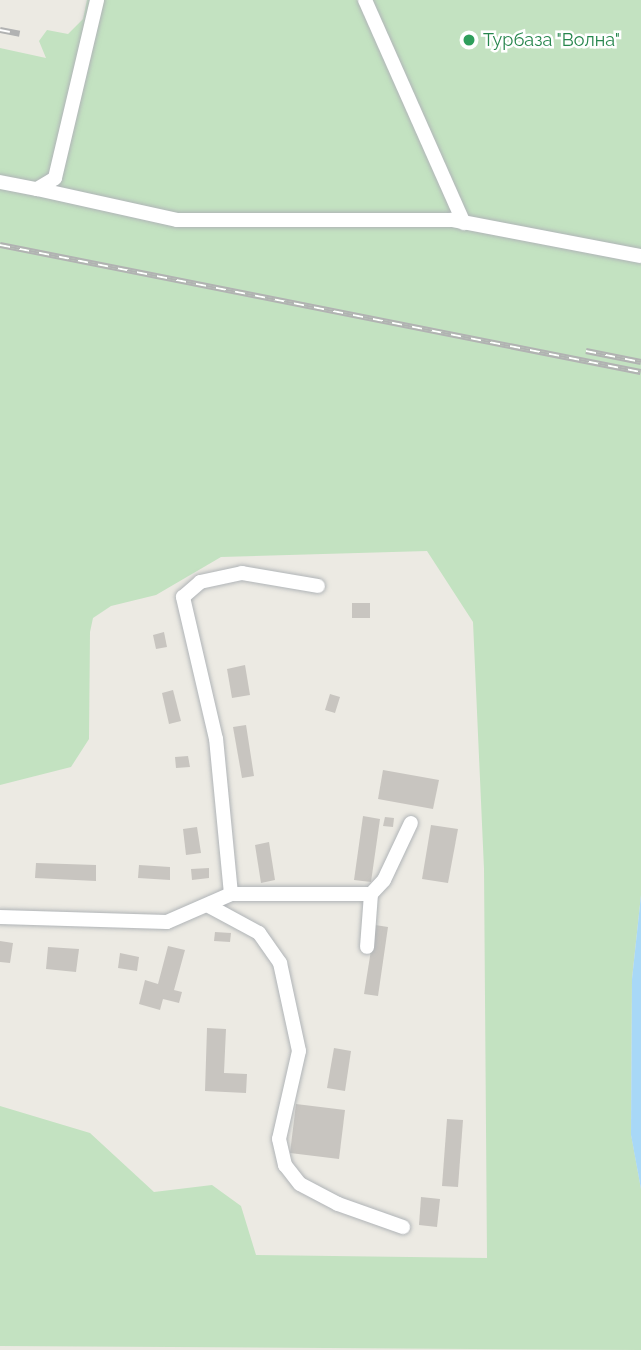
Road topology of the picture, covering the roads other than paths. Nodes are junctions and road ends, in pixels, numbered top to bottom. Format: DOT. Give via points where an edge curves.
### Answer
graph roads {
  1 [pos="97,0"];
  2 [pos="365,0"];
  3 [pos="0,182"];
  4 [pos="37,189"];
  5 [pos="464,223"];
  6 [pos="641,256"];
  7 [pos="318,586"];
  8 [pos="411,823"];
  9 [pos="231,894"];
  10 [pos="371,894"];
  11 [pos="209,906"];
  12 [pos="0,917"];
  13 [pos="367,947"];
  14 [pos="403,1227"];
  1 -- 4 [label="street" via="55,178"];
  2 -- 5 [label="street"];
  3 -- 4 [label="street"];
  4 -- 5 [label="street" via="177,220"];
  5 -- 6 [label="street"];
  7 -- 9 [label="street" via="242,573 200,582 183,597 216,738"];
  8 -- 10 [label="street" via="384,880"];
  9 -- 10 [label="street"];
  9 -- 11 [label="street"];
  10 -- 13 [label="street"];
  11 -- 12 [label="street" via="167,922"];
  11 -- 14 [label="street" via="258,933 280,963 299,1051 279,1139 285,1165 300,1184 338,1204"];
}
